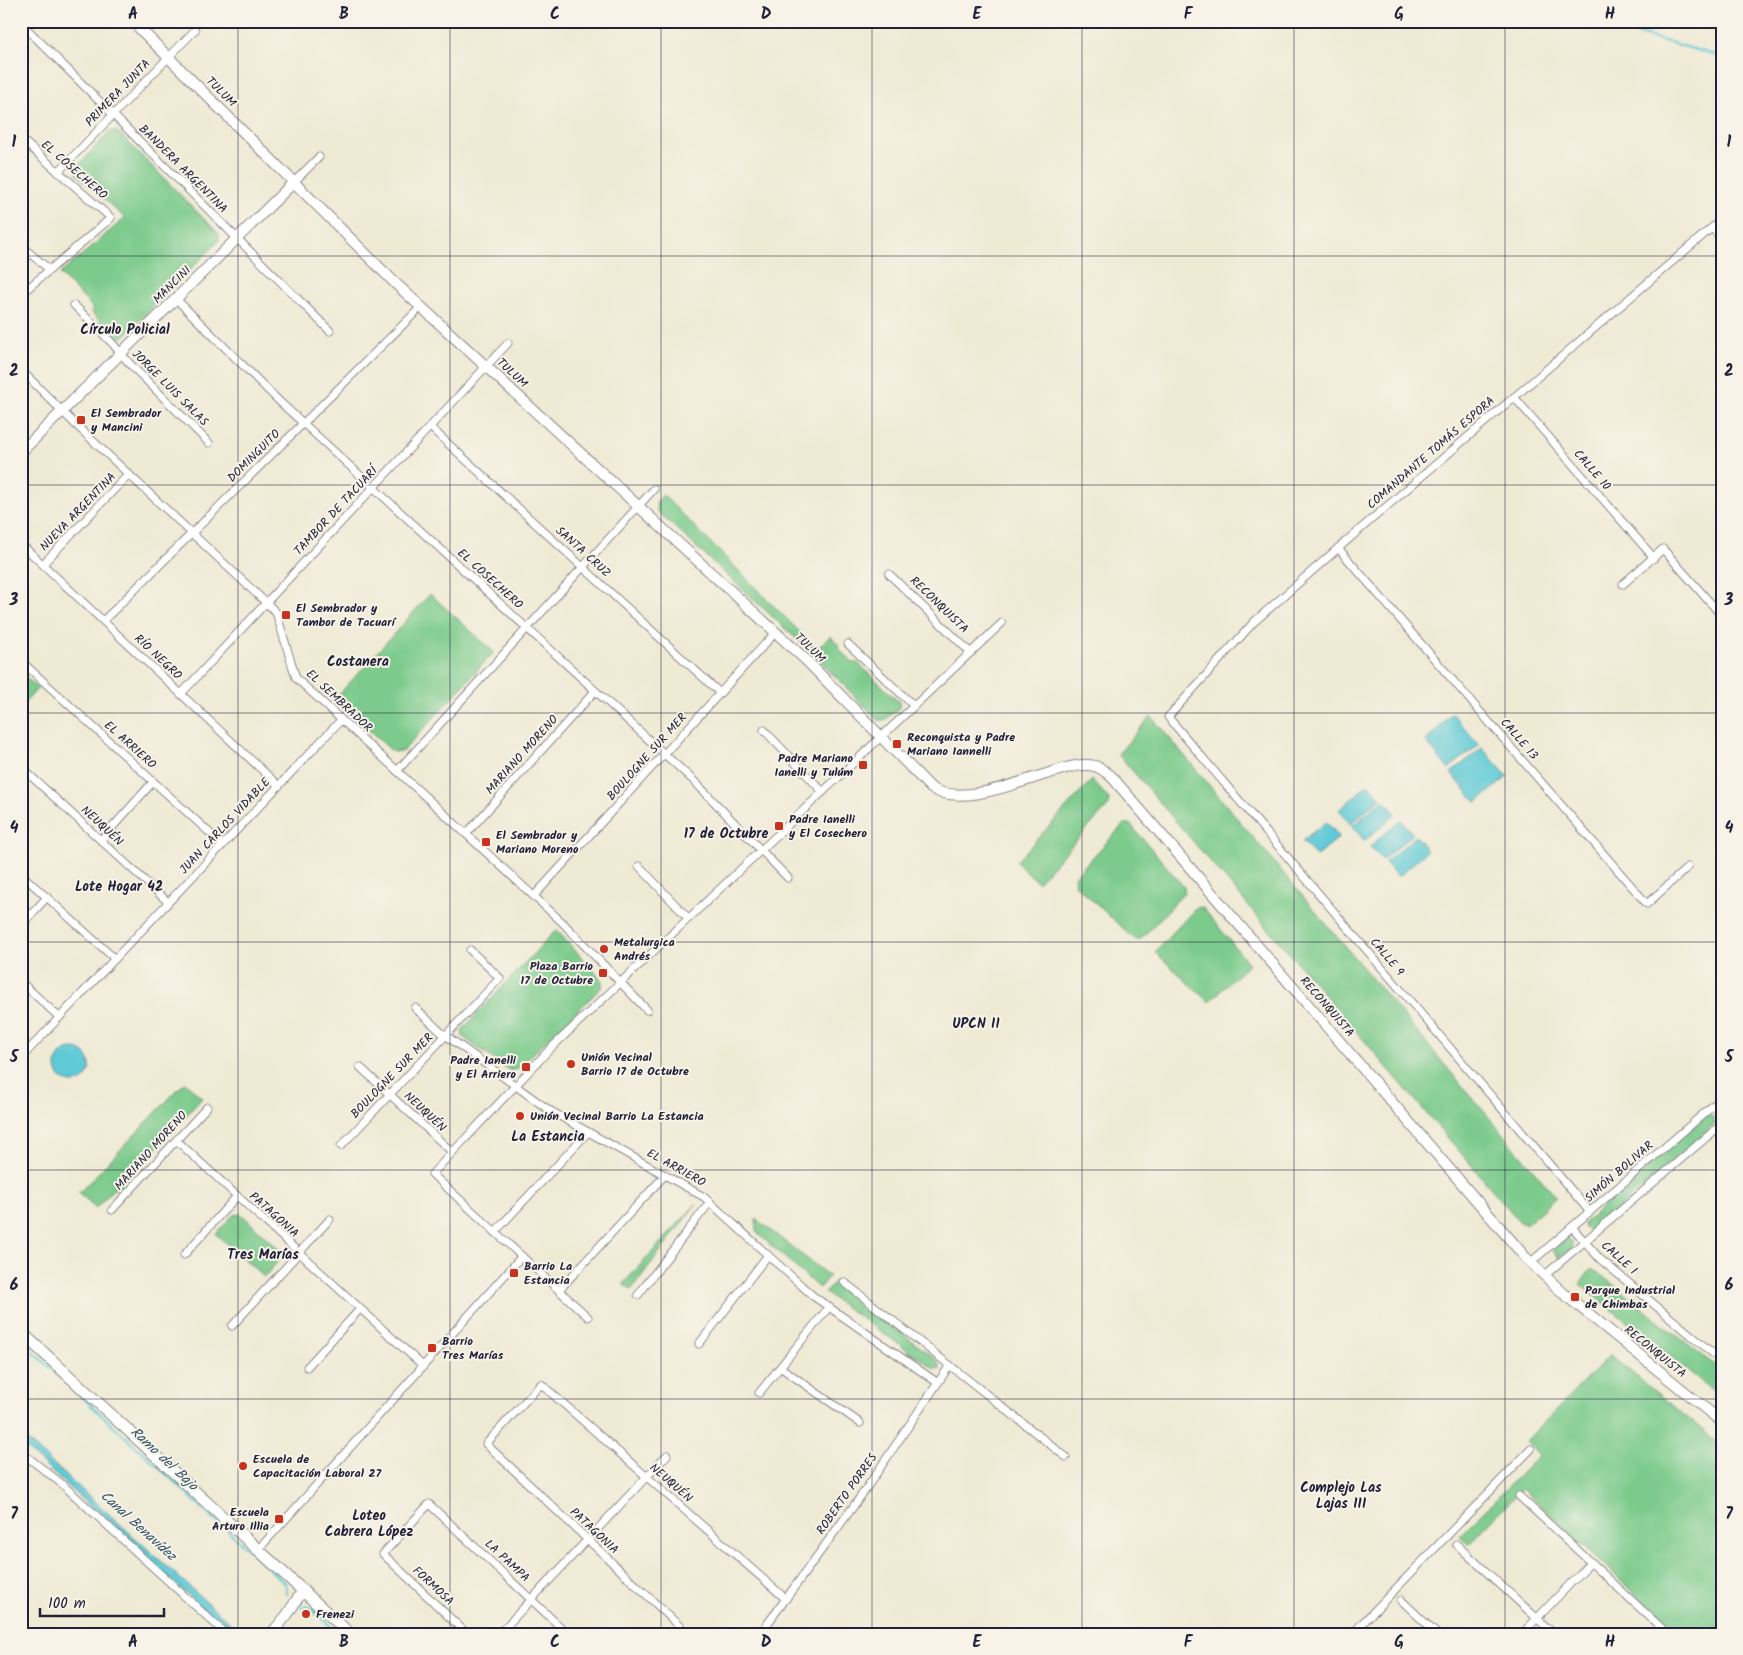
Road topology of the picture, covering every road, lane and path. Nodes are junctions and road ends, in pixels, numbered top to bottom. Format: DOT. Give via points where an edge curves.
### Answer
graph roads {
  1 [pos="132,21"];
  2 [pos="21,23"];
  3 [pos="195,30"];
  4 [pos="169,57"];
  5 [pos="113,115"];
  6 [pos="21,140"];
  7 [pos="319,157"];
  8 [pos="58,172"];
  9 [pos="294,182"];
  10 [pos="1722,219"];
  11 [pos="1712,228"];
  12 [pos="237,238"];
  13 [pos="1722,239"];
  14 [pos="21,246"];
  15 [pos="50,270"];
  16 [pos="21,294"];
  17 [pos="176,299"];
  18 [pos="74,305"];
  19 [pos="421,307"];
  20 [pos="330,331"];
  21 [pos="508,344"];
  22 [pos="120,353"];
  23 [pos="486,367"];
  24 [pos="21,370"];
  25 [pos="1514,397"];
  26 [pos="62,411"];
  27 [pos="303,424"];
  28 [pos="430,427"];
  29 [pos="209,443"];
  30 [pos="21,452"];
  31 [pos="129,474"];
  32 [pos="373,488"];
  33 [pos="654,489"];
  34 [pos="638,506"];
  35 [pos="192,534"];
  36 [pos="21,544"];
  37 [pos="1338,548"];
  38 [pos="1654,558"];
  39 [pos="44,564"];
  40 [pos="583,567"];
  41 [pos="890,574"];
  42 [pos="1623,584"];
  43 [pos="266,603"];
  44 [pos="1722,616"];
  45 [pos="103,621"];
  46 [pos="1002,624"];
  47 [pos="527,628"];
  48 [pos="776,632"];
  49 [pos="848,644"];
  50 [pos="971,653"];
  51 [pos="21,661"];
  52 [pos="595,690"];
  53 [pos="720,693"];
  54 [pos="181,694"];
  55 [pos="914,706"];
  56 [pos="1168,717"];
  57 [pos="341,720"];
  58 [pos="764,730"];
  59 [pos="881,737"];
  60 [pos="664,754"];
  61 [pos="21,767"];
  62 [pos="397,771"];
  63 [pos="154,782"];
  64 [pos="278,786"];
  65 [pos="823,792"];
  66 [pos="466,834"];
  67 [pos="100,840"];
  68 [pos="223,845"];
  69 [pos="761,850"];
  70 [pos="639,866"];
  71 [pos="1688,867"];
  72 [pos="21,874"];
  73 [pos="788,878"];
  74 [pos="534,896"];
  75 [pos="47,897"];
  76 [pos="168,902"];
  77 [pos="688,918"];
  78 [pos="21,926"];
  79 [pos="470,950"];
  80 [pos="115,959"];
  81 [pos="21,982"];
  82 [pos="620,983"];
  83 [pos="415,1008"];
  84 [pos="647,1010"];
  85 [pos="60,1017"];
  86 [pos="446,1036"];
  87 [pos="21,1058"];
  88 [pos="360,1067"];
  89 [pos="515,1086"];
  90 [pos="390,1094"];
  91 [pos="1722,1098"];
  92 [pos="207,1107"];
  93 [pos="1722,1124"];
  94 [pos="588,1132"];
  95 [pos="176,1140"];
  96 [pos="341,1146"];
  97 [pos="452,1152"];
  98 [pos="664,1175"];
  99 [pos="237,1196"];
  100 [pos="710,1202"];
  101 [pos="112,1210"];
  102 [pos="1590,1212"];
  103 [pos="330,1219"];
  104 [pos="1572,1227"];
  105 [pos="496,1232"];
  106 [pos="1584,1241"];
  107 [pos="299,1253"];
  108 [pos="184,1255"];
  109 [pos="768,1255"];
  110 [pos="522,1256"];
  111 [pos="1530,1263"];
  112 [pos="1544,1276"];
  113 [pos="844,1282"];
  114 [pos="559,1290"];
  115 [pos="638,1294"];
  116 [pos="829,1307"];
  117 [pos="360,1309"];
  118 [pos="588,1317"];
  119 [pos="232,1326"];
  120 [pos="21,1332"];
  121 [pos="699,1344"];
  122 [pos="1722,1361"];
  123 [pos="950,1365"];
  124 [pos="423,1366"];
  125 [pos="307,1367"];
  126 [pos="780,1367"];
  127 [pos="938,1383"];
  128 [pos="759,1392"];
  129 [pos="1722,1422"];
  130 [pos="860,1423"];
  131 [pos="486,1444"];
  132 [pos="1531,1449"];
  133 [pos="21,1452"];
  134 [pos="667,1455"];
  135 [pos="1066,1457"];
  136 [pos="647,1477"];
  137 [pos="1519,1496"];
  138 [pos="429,1504"];
  139 [pos="588,1539"];
  140 [pos="1456,1544"];
  141 [pos="258,1550"];
  142 [pos="1591,1562"];
  143 [pos="303,1590"];
  144 [pos="531,1599"];
  145 [pos="786,1599"];
  146 [pos="1401,1600"];
  147 [pos="1537,1618"];
  148 [pos="226,1634"];
  149 [pos="271,1634"];
  150 [pos="350,1634"];
  151 [pos="467,1634"];
  152 [pos="499,1634"];
  153 [pos="568,1634"];
  154 [pos="688,1634"];
  155 [pos="761,1634"];
  156 [pos="1352,1634"];
  157 [pos="1437,1634"];
  158 [pos="1522,1634"];
  159 [pos="1554,1634"];
  160 [pos="1668,1634"];
  1 -- 4 [label="street, TULUM"];
  2 -- 5 [label="street, BANDERA ARGENTINA"];
  3 -- 4 [label="street, PRIMERA JUNTA"];
  4 -- 5 [label="street, PRIMERA JUNTA"];
  4 -- 9 [label="street, TULUM"];
  5 -- 8 [label="street, PRIMERA JUNTA"];
  5 -- 12 [label="street, BANDERA ARGENTINA"];
  6 -- 8 [label="street, EL COSECHERO"];
  7 -- 9 [label="street, MANCINI"];
  8 -- 15 [label="street, EL COSECHERO" via="111,218"];
  9 -- 12 [label="street, MANCINI"];
  9 -- 19 [label="street, TULUM"];
  10 -- 11 [label="street, COMANDANTE TOMÁS ESPORA"];
  11 -- 13 [label="street"];
  11 -- 25 [label="street, COMANDANTE TOMÁS ESPORA"];
  12 -- 17 [label="street, MANCINI"];
  12 -- 20 [label="street, BANDERA ARGENTINA"];
  14 -- 15 [label="street"];
  15 -- 16 [label="street"];
  17 -- 22 [label="street, MANCINI"];
  17 -- 27 [label="street, EL COSECHERO"];
  18 -- 22 [label="street, JORGE LUIS SALAS"];
  19 -- 23 [label="street, TULUM"];
  19 -- 27 [label="street, DOMINGUITO"];
  21 -- 23 [label="street, TAMBOR DE TACUARÍ"];
  22 -- 26 [label="street, MANCINI"];
  22 -- 29 [label="street, JORGE LUIS SALAS"];
  23 -- 28 [label="street, TAMBOR DE TACUARÍ"];
  23 -- 34 [label="street, TULUM"];
  24 -- 26 [label="street, EL SEMBRADOR"];
  25 -- 37 [label="street, COMANDANTE TOMÁS ESPORA"];
  25 -- 38 [label="street, CALLE 10"];
  26 -- 30 [label="street, MANCINI"];
  26 -- 31 [label="street, EL SEMBRADOR"];
  27 -- 32 [label="street, EL COSECHERO"];
  27 -- 35 [label="street, DOMINGUITO"];
  28 -- 32 [label="street, TAMBOR DE TACUARÍ"];
  28 -- 40 [label="street, SANTA CRUZ"];
  31 -- 35 [label="street, EL SEMBRADOR"];
  31 -- 39 [label="street, NUEVA ARGENTINA"];
  32 -- 43 [label="street, TAMBOR DE TACUARÍ"];
  32 -- 47 [label="street, EL COSECHERO"];
  33 -- 34 [label="street"];
  34 -- 40 [label="street"];
  34 -- 48 [label="street, TULUM"];
  35 -- 43 [label="street, EL SEMBRADOR"];
  35 -- 45 [label="street, DOMINGUITO"];
  36 -- 39 [label="street, RÍO NEGRO"];
  37 -- 56 [label="street, COMANDANTE TOMÁS ESPORA" via="1254,622"];
  37 -- 71 [label="street, CALLE 13" via="1647,904"];
  38 -- 42 [label="street"];
  38 -- 44 [label="street" via="1663,549"];
  39 -- 45 [label="street, RÍO NEGRO"];
  40 -- 47 [label="street"];
  40 -- 53 [label="street, SANTA CRUZ"];
  41 -- 50 [label="street, RECONQUISTA"];
  43 -- 54 [label="street, TAMBOR DE TACUARÍ"];
  43 -- 57 [label="street, EL SEMBRADOR" via="276,612 296,678"];
  45 -- 54 [label="street, RÍO NEGRO"];
  46 -- 50 [label="street"];
  47 -- 52 [label="street, EL COSECHERO"];
  47 -- 62 [label="street"];
  48 -- 53 [label="street, BOULOGNE SUR MER"];
  48 -- 59 [label="street, TULUM"];
  49 -- 55 [label="street"];
  50 -- 55 [label="street"];
  51 -- 63 [label="street, EL ARRIERO"];
  52 -- 60 [label="street, EL COSECHERO"];
  52 -- 66 [label="street, MARIANO MORENO"];
  53 -- 60 [label="street, BOULOGNE SUR MER"];
  54 -- 64 [label="street, RÍO NEGRO"];
  55 -- 59 [label="street"];
  56 -- 102 [label="street, CALLE 9"];
  57 -- 62 [label="street, EL SEMBRADOR"];
  57 -- 64 [label="street, JUAN CARLOS VIDABLE"];
  58 -- 65 [label="street"];
  59 -- 65 [label="street"];
  59 -- 111 [label="street, RECONQUISTA" via="926,784 948,795 989,791 1077,766 1095,766 1111,776"];
  60 -- 69 [label="street, EL COSECHERO"];
  60 -- 74 [label="street, BOULOGNE SUR MER"];
  61 -- 67 [label="street, NEUQUÉN"];
  62 -- 66 [label="street, EL SEMBRADOR"];
  63 -- 67 [label="street"];
  63 -- 68 [label="street, EL ARRIERO"];
  64 -- 68 [label="street, JUAN CARLOS VIDABLE"];
  65 -- 69 [label="street"];
  66 -- 74 [label="street, EL SEMBRADOR"];
  67 -- 76 [label="street, NEUQUÉN"];
  68 -- 76 [label="street, JUAN CARLOS VIDABLE"];
  69 -- 73 [label="street, EL COSECHERO"];
  69 -- 77 [label="street"];
  70 -- 77 [label="street"];
  72 -- 75 [label="street"];
  74 -- 82 [label="street, EL SEMBRADOR"];
  75 -- 78 [label="street"];
  75 -- 80 [label="street"];
  76 -- 80 [label="street, JUAN CARLOS VIDABLE"];
  77 -- 82 [label="street"];
  79 -- 86 [label="street, BOULOGNE SUR MER" via="500,978"];
  80 -- 85 [label="street, JUAN CARLOS VIDABLE"];
  81 -- 85 [label="street"];
  82 -- 84 [label="street, EL SEMBRADOR"];
  82 -- 89 [label="street"];
  83 -- 86 [label="street, EL ARRIERO"];
  85 -- 87 [label="street, JUAN CARLOS VIDABLE"];
  86 -- 89 [label="street, EL ARRIERO"];
  86 -- 90 [label="street, BOULOGNE SUR MER"];
  88 -- 90 [label="street, NEUQUÉN"];
  89 -- 94 [label="street, EL ARRIERO"];
  89 -- 97 [label="street"];
  90 -- 96 [label="street, BOULOGNE SUR MER"];
  90 -- 97 [label="street, NEUQUÉN"];
  91 -- 102 [label="street, SIMÓN BOLIVAR"];
  92 -- 95 [label="street, MARIANO MORENO"];
  93 -- 106 [label="street"];
  94 -- 98 [label="street, EL ARRIERO"];
  94 -- 105 [label="street"];
  95 -- 99 [label="street, PATAGONIA"];
  95 -- 101 [label="street, MARIANO MORENO"];
  97 -- 105 [label="street" via="432,1174"];
  98 -- 100 [label="street, EL ARRIERO"];
  98 -- 114 [label="street"];
  99 -- 107 [label="street, PATAGONIA"];
  99 -- 108 [label="street"];
  100 -- 109 [label="street, EL ARRIERO"];
  100 -- 115 [label="street"];
  102 -- 104 [label="street, SIMÓN BOLIVAR"];
  103 -- 107 [label="street"];
  104 -- 106 [label="street, CALLE 1"];
  104 -- 111 [label="street, SIMÓN BOLIVAR"];
  105 -- 110 [label="street"];
  106 -- 112 [label="street"];
  106 -- 122 [label="street, CALLE 1" via="1600,1259"];
  107 -- 117 [label="street, PATAGONIA"];
  107 -- 119 [label="street"];
  109 -- 116 [label="street, EL ARRIERO"];
  109 -- 121 [label="street"];
  110 -- 114 [label="street"];
  110 -- 124 [label="street"];
  111 -- 112 [label="street, RECONQUISTA"];
  112 -- 129 [label="street, RECONQUISTA"];
  113 -- 123 [label="street"];
  114 -- 118 [label="street"];
  116 -- 126 [label="street"];
  116 -- 127 [label="street, EL ARRIERO"];
  117 -- 124 [label="street, PATAGONIA"];
  117 -- 125 [label="street"];
  120 -- 141 [label="main road"];
  123 -- 127 [label="street, ROBERTO PORRES"];
  123 -- 135 [label="street"];
  124 -- 141 [label="street"];
  126 -- 128 [label="street"];
  126 -- 130 [label="street"];
  127 -- 145 [label="street, ROBERTO PORRES"];
  131 -- 136 [label="street, NEUQUÉN" via="541,1384"];
  131 -- 139 [label="street, PATAGONIA"];
  132 -- 156 [label="street"];
  133 -- 148 [label="street" via="62,1484"];
  134 -- 136 [label="street"];
  136 -- 139 [label="street"];
  136 -- 145 [label="street, NEUQUÉN"];
  137 -- 142 [label="street"];
  138 -- 144 [label="street, LA PAMPA"];
  138 -- 151 [label="street, FORMOSA" via="383,1554"];
  139 -- 144 [label="street"];
  139 -- 154 [label="street, PATAGONIA"];
  140 -- 147 [label="street"];
  141 -- 143 [label="main road"];
  142 -- 147 [label="street"];
  142 -- 160 [label="street"];
  143 -- 149 [label="street"];
  143 -- 150 [label="main road"];
  144 -- 152 [label="street"];
  144 -- 153 [label="street, LA PAMPA"];
  145 -- 155 [label="street, ROBERTO PORRES"];
  146 -- 157 [label="street"];
  147 -- 158 [label="street"];
  147 -- 159 [label="street"];
}
